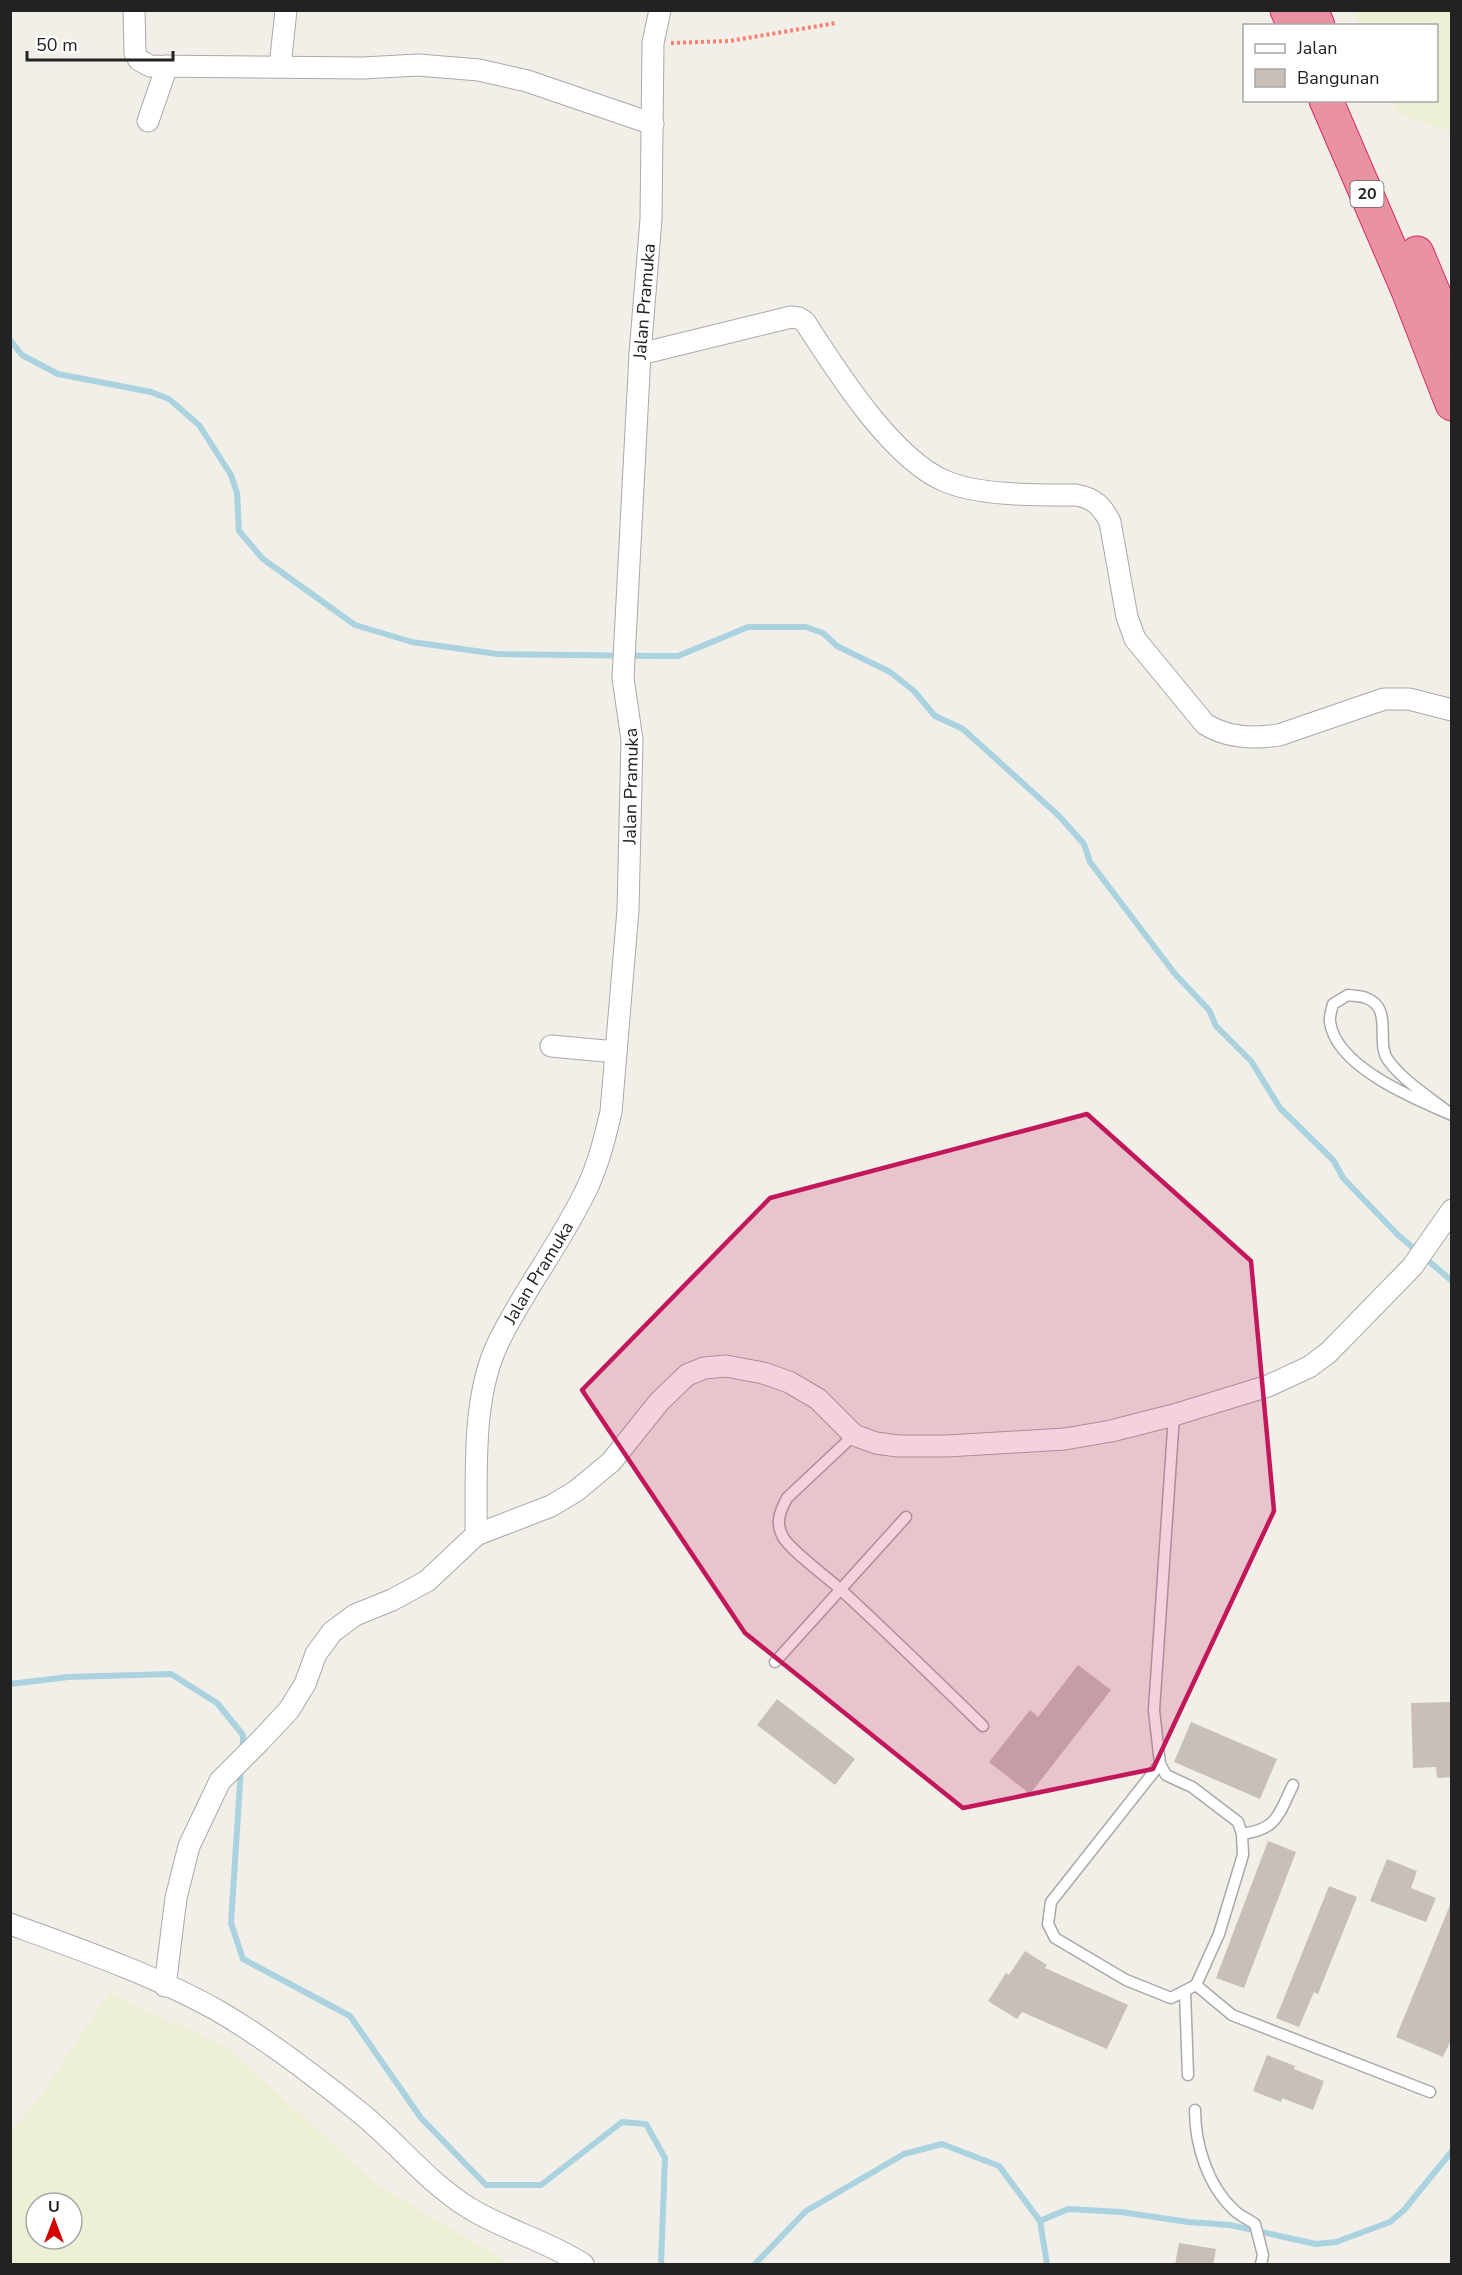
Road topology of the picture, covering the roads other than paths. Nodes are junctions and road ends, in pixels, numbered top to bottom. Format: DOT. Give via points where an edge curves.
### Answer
graph roads {
  1 [pos="134,10"];
  2 [pos="286,10"];
  3 [pos="660,10"];
  4 [pos="1287,10"];
  5 [pos="1293,24"];
  6 [pos="167,66"];
  7 [pos="280,67"];
  8 [pos="1327,102"];
  9 [pos="1352,102"];
  10 [pos="148,121"];
  11 [pos="653,124"];
  12 [pos="1452,337"];
  13 [pos="640,354"];
  14 [pos="1452,404"];
  15 [pos="1452,710"];
  16 [pos="550,1046"];
  17 [pos="616,1052"];
  18 [pos="1452,1115"];
  19 [pos="1452,1210"];
  20 [pos="1174,1415"];
  21 [pos="854,1436"];
  22 [pos="906,1517"];
  23 [pos="476,1535"];
  24 [pos="840,1589"];
  25 [pos="776,1662"];
  26 [pos="983,1726"];
  27 [pos="1160,1764"];
  28 [pos="1293,1785"];
  29 [pos="1242,1834"];
  30 [pos="10,1924"];
  31 [pos="1196,1985"];
  32 [pos="165,1986"];
  33 [pos="1185,1991"];
  34 [pos="1188,2075"];
  35 [pos="1430,2092"];
  36 [pos="1195,2110"];
  37 [pos="583,2265"];
  38 [pos="1261,2265"];
  1 -- 6 [label="street" via="135,53 139,60 150,66"];
  2 -- 7 [label="street"];
  3 -- 11 [label="street, Jalan Pramuka" via="652,43"];
  4 -- 5 [label="highway"];
  6 -- 7 [label="street"];
  6 -- 10 [label="street"];
  7 -- 11 [label="street" via="418,65 479,70 527,81"];
  8 -- 14 [label="highway, 20"];
  9 -- 12 [label="highway, 20"];
  11 -- 13 [label="street, Jalan Pramuka" via="651,219"];
  13 -- 15 [label="street" via="799,318 851,391 921,469 947,482 979,489 1076,495 1095,501 1110,522 1126,617 1135,639 1204,724 1214,730 1237,736 1279,735 1395,698"];
  13 -- 17 [label="street, Jalan Pramuka" via="623,678 632,752 628,910"];
  16 -- 17 [label="street"];
  17 -- 23 [label="street, Jalan Pramuka" via="611,1112 588,1186 498,1342 488,1372 480,1411"];
  18 -- 18 [label="lane" via="1396,1090 1360,1067 1335,1038 1329,1021 1333,1004 1348,995 1368,998 1379,1009 1386,1057"];
  19 -- 20 [label="street" via="1412,1267 1328,1353 1309,1367 1268,1386"];
  20 -- 21 [label="street" via="1065,1439 898,1446"];
  20 -- 27 [label="lane" via="1155,1710"];
  21 -- 23 [label="street" via="818,1400 789,1382 726,1366 704,1368 687,1375 659,1402 611,1462 576,1491 551,1506"];
  21 -- 24 [label="lane" via="787,1498 778,1528 783,1539"];
  22 -- 24 [label="lane"];
  23 -- 32 [label="street" via="427,1581 355,1614 332,1632 316,1654 305,1684 289,1710 220,1781 189,1846 176,1898"];
  24 -- 25 [label="lane"];
  24 -- 26 [label="lane"];
  27 -- 29 [label="lane" via="1166,1775 1192,1787 1238,1822"];
  27 -- 33 [label="lane" via="1051,1902 1048,1924 1055,1938 1126,1980 1171,1998"];
  28 -- 29 [label="lane" via="1273,1824"];
  29 -- 31 [label="lane" via="1243,1855 1219,1934"];
  30 -- 32 [label="street"];
  31 -- 33 [label="lane"];
  31 -- 35 [label="lane" via="1232,2015"];
  32 -- 37 [label="street" via="219,2012 273,2047 355,2108 430,2179 469,2208"];
  33 -- 34 [label="lane"];
  36 -- 38 [label="lane" via="1200,2154 1234,2210 1255,2224 1263,2255"];
}
